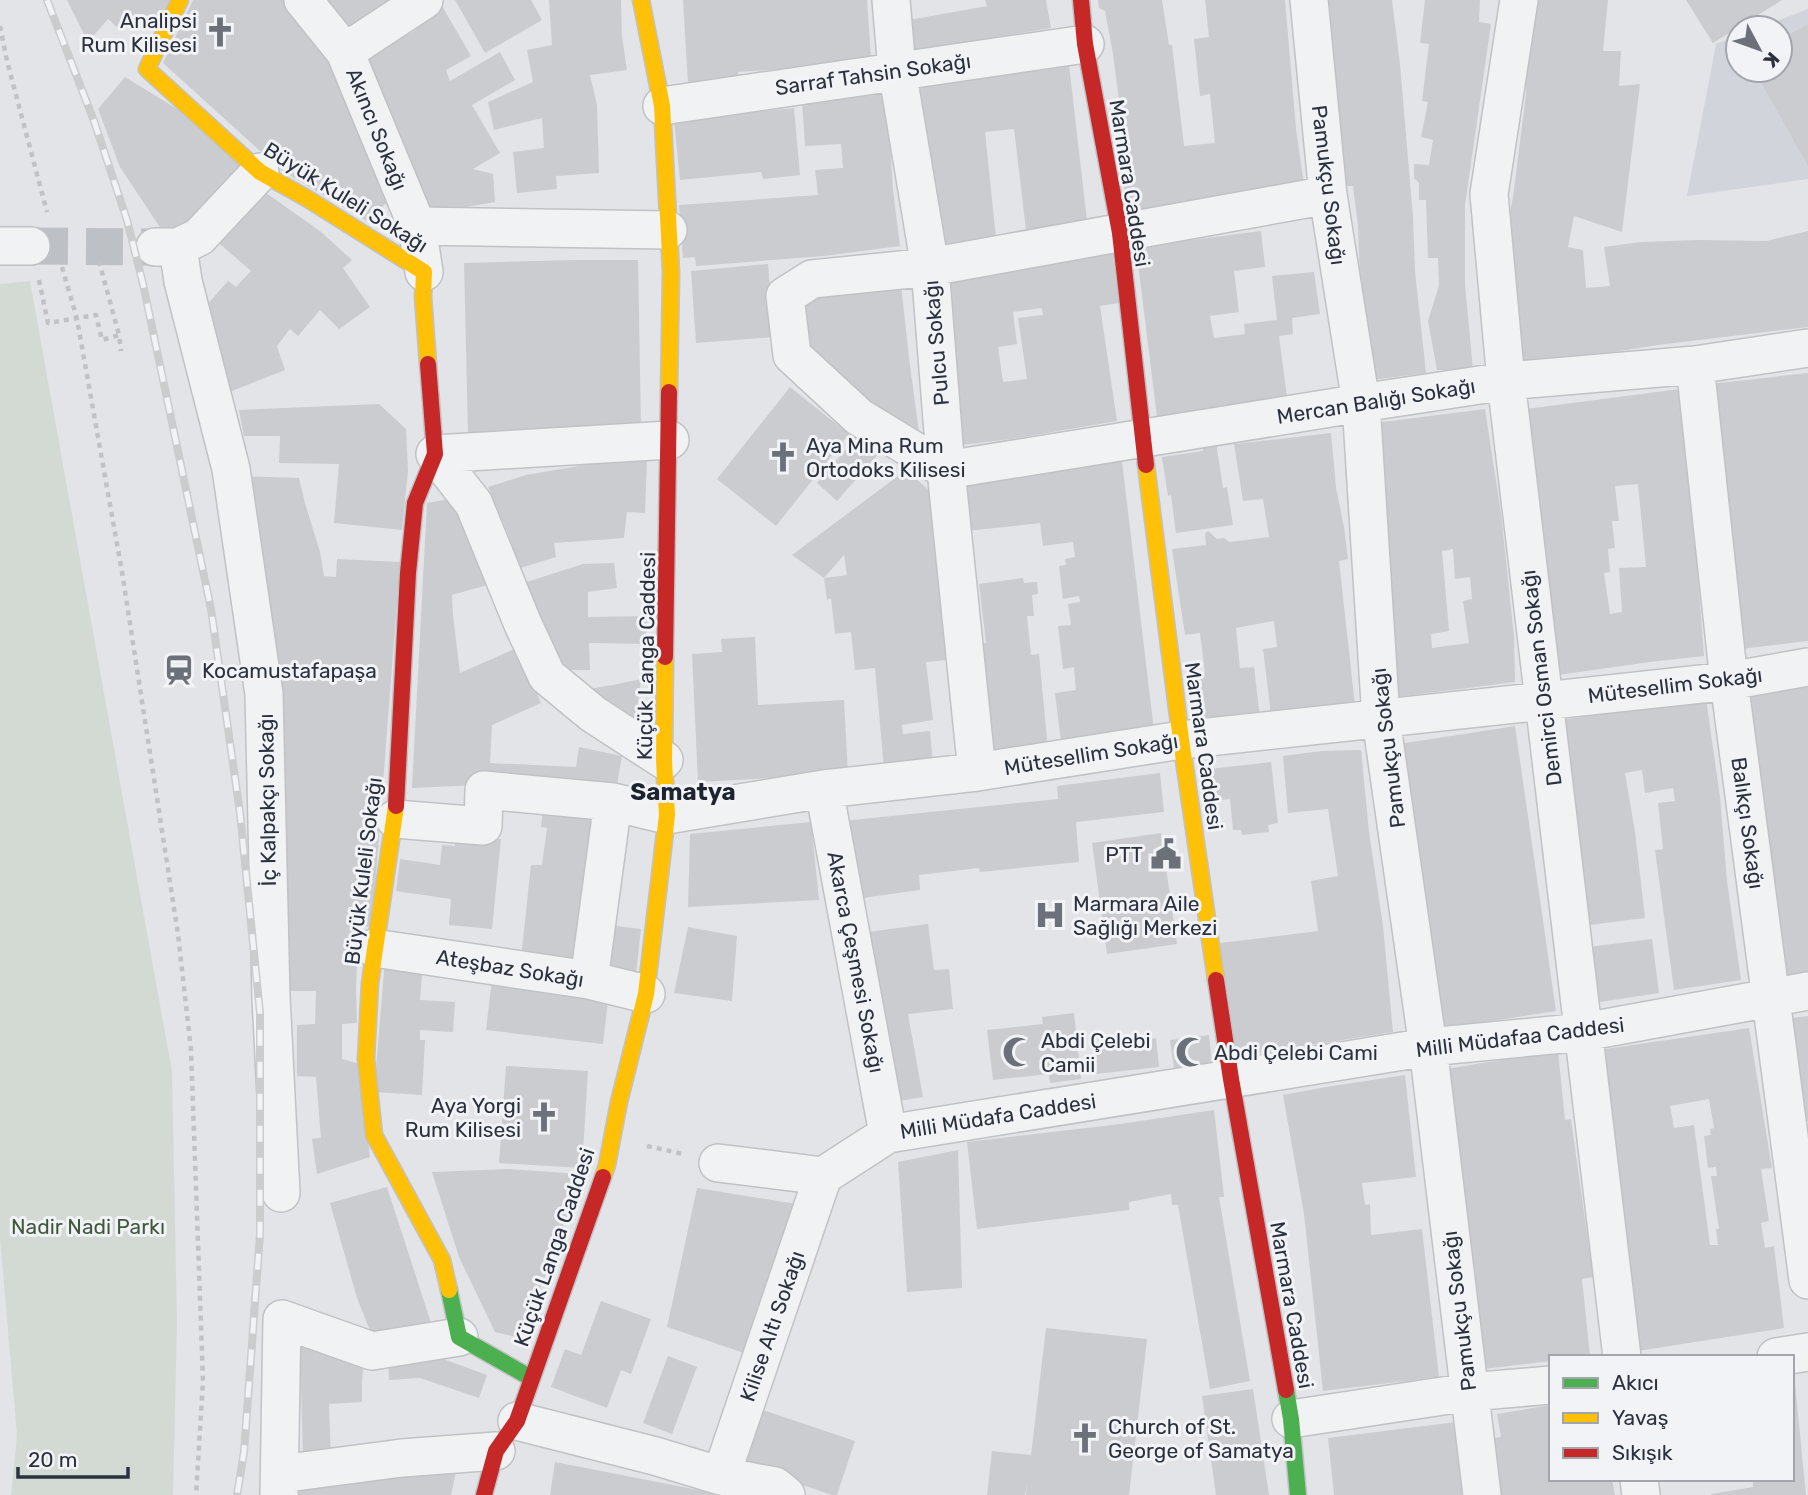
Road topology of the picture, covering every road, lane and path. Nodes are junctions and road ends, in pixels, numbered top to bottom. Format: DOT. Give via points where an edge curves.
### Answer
graph roads {
  1 [pos="180,0"];
  2 [pos="303,0"];
  3 [pos="424,0"];
  4 [pos="641,0"];
  5 [pos="891,0"];
  6 [pos="1081,0"];
  7 [pos="1309,0"];
  8 [pos="1519,0"];
  9 [pos="0,26"];
  10 [pos="1085,44"];
  11 [pos="345,52"];
  12 [pos="897,70"];
  13 [pos="662,106"];
  14 [pos="260,172"];
  15 [pos="1328,195"];
  16 [pos="417,226"];
  17 [pos="668,230"];
  18 [pos="1120,233"];
  19 [pos="35,243"];
  20 [pos="99,261"];
  21 [pos="930,267"];
  22 [pos="424,272"];
  23 [pos="76,319"];
  24 [pos="48,323"];
  25 [pos="119,335"];
  26 [pos="1808,348"];
  27 [pos="121,351"];
  28 [pos="1695,365"];
  29 [pos="1506,382"];
  30 [pos="1361,402"];
  31 [pos="1143,439"];
  32 [pos="670,440"];
  33 [pos="435,454"];
  34 [pos="946,470"];
  35 [pos="1808,667"];
  36 [pos="1728,681"];
  37 [pos="1544,700"];
  38 [pos="1381,719"];
  39 [pos="1181,740"];
  40 [pos="664,760"];
  41 [pos="977,772"];
  42 [pos="824,789"];
  43 [pos="613,802"];
  44 [pos="667,815"];
  45 [pos="394,819"];
  46 [pos="374,948"];
  47 [pos="589,980"];
  48 [pos="1808,991"];
  49 [pos="646,994"];
  50 [pos="1771,997"];
  51 [pos="1584,1032"];
  52 [pos="1428,1047"];
  53 [pos="1231,1079"];
  54 [pos="888,1134"];
  55 [pos="612,1138"];
  56 [pos="719,1163"];
  57 [pos="823,1176"];
  58 [pos="281,1193"];
  59 [pos="1808,1280"];
  60 [pos="459,1337"];
  61 [pos="1808,1352"];
  62 [pos="1622,1355"];
  63 [pos="1789,1355"];
  64 [pos="531,1378"];
  65 [pos="1549,1385"];
  66 [pos="1469,1392"];
  67 [pos="1291,1419"];
  68 [pos="517,1421"];
  69 [pos="496,1451"];
  70 [pos="721,1476"];
  71 [pos="279,1484"];
  72 [pos="196,1495"];
  73 [pos="484,1495"];
  74 [pos="786,1495"];
  75 [pos="1298,1495"];
  76 [pos="1482,1495"];
  1 -- 14 [label="street, Büyük Kuleli Sokağı" via="147,69"];
  2 -- 11 [label="street, Akıncı Sokağı"];
  3 -- 11 [label="street"];
  4 -- 13 [label="street, Küçük Langa Caddesi"];
  5 -- 12 [label="street, Pulcu Sokağı"];
  6 -- 10 [label="street, Marmara Caddesi"];
  7 -- 15 [label="street, Pamukçu Sokağı"];
  8 -- 29 [label="street, Demirci Osman Sokağı" via="1489,194"];
  9 -- 19 [label="path"];
  10 -- 12 [label="street, Sarraf Tahsin Sokağı"];
  10 -- 18 [label="street, Marmara Caddesi"];
  11 -- 16 [label="street, Akıncı Sokağı"];
  12 -- 13 [label="street, Sarraf Tahsin Sokağı"];
  12 -- 21 [label="street, Pulcu Sokağı"];
  13 -- 17 [label="street, Küçük Langa Caddesi"];
  14 -- 22 [label="street, Büyük Kuleli Sokağı"];
  14 -- 58 [label="street, İç Kalpakçı Sokağı" via="199,237 167,247 183,281 231,469 264,694"];
  15 -- 18 [label="street"];
  15 -- 30 [label="street, Pamukçu Sokağı"];
  16 -- 17 [label="street"];
  16 -- 22 [label="street, Akıncı Sokağı"];
  17 -- 32 [label="street, Küçük Langa Caddesi"];
  18 -- 21 [label="street"];
  18 -- 31 [label="street, Marmara Caddesi"];
  19 -- 23 [label="path"];
  20 -- 25 [label="path"];
  21 -- 34 [label="street, Pulcu Sokağı"];
  21 -- 34 [label="street" via="811,279 785,296 792,355 859,416"];
  22 -- 33 [label="street, Büyük Kuleli Sokağı"];
  23 -- 24 [label="path"];
  23 -- 25 [label="path" via="96,315 102,340"];
  23 -- 72 [label="path" via="122,572 178,934 191,1050 202,1381"];
  25 -- 27 [label="path"];
  26 -- 28 [label="street, Mercan Balığı Sokağı"];
  28 -- 29 [label="street, Mercan Balığı Sokağı"];
  28 -- 36 [label="street, Balıkçı Sokağı"];
  29 -- 30 [label="street, Mercan Balığı Sokağı"];
  29 -- 37 [label="street, Demirci Osman Sokağı"];
  30 -- 31 [label="street, Mercan Balığı Sokağı"];
  30 -- 38 [label="street, Pamukçu Sokağı"];
  31 -- 34 [label="street, Mercan Balığı Sokağı"];
  31 -- 39 [label="street, Marmara Caddesi"];
  32 -- 33 [label="street"];
  32 -- 40 [label="street, Küçük Langa Caddesi"];
  33 -- 40 [label="street" via="474,504 547,676 593,714"];
  33 -- 45 [label="street, Büyük Kuleli Sokağı" via="415,503"];
  34 -- 41 [label="street, Pulcu Sokağı"];
  35 -- 36 [label="street, Mütesellim Sokağı"];
  36 -- 37 [label="street, Mütesellim Sokağı"];
  36 -- 50 [label="street, Balıkçı Sokağı"];
  37 -- 38 [label="street, Mütesellim Sokağı"];
  37 -- 51 [label="street, Demirci Osman Sokağı"];
  38 -- 39 [label="street, Mütesellim Sokağı"];
  38 -- 52 [label="street, Pamukçu Sokağı"];
  39 -- 41 [label="street, Mütesellim Sokağı"];
  39 -- 53 [label="street, Marmara Caddesi"];
  40 -- 44 [label="street, Küçük Langa Caddesi"];
  41 -- 42 [label="street, Mütesellim Sokağı"];
  42 -- 44 [label="street, Mütesellim Sokağı"];
  42 -- 54 [label="street, Akarca Çeşmesi Sokağı"];
  43 -- 44 [label="street"];
  43 -- 45 [label="street" via="484,790 483,826"];
  43 -- 47 [label="street"];
  44 -- 49 [label="street, Küçük Langa Caddesi"];
  45 -- 46 [label="street, Büyük Kuleli Sokağı"];
  46 -- 47 [label="street, Ateşbaz Sokağı"];
  46 -- 60 [label="street, Büyük Kuleli Sokağı" via="366,1059 374,1135 442,1260"];
  47 -- 49 [label="street, Ateşbaz Sokağı"];
  48 -- 50 [label="street, Milli Müdafaa Caddesi"];
  49 -- 55 [label="street, Küçük Langa Caddesi"];
  50 -- 51 [label="street, Milli Müdafaa Caddesi"];
  50 -- 59 [label="street, Balıkçı Sokağı"];
  51 -- 52 [label="street, Milli Müdafaa Caddesi"];
  51 -- 62 [label="street, Demirci Osman Sokağı"];
  52 -- 53 [label="street, Milli Müdafaa Caddesi"];
  52 -- 66 [label="street, Pamukçu Sokağı"];
  53 -- 54 [label="street, Milli Müdafa Caddesi"];
  53 -- 67 [label="street, Marmara Caddesi"];
  54 -- 57 [label="street, Milli Müdafa Caddesi"];
  55 -- 56 [label="path"];
  55 -- 64 [label="street, Küçük Langa Caddesi" via="607,1165"];
  56 -- 57 [label="street"];
  57 -- 70 [label="street, Kilise Altı Sokağı"];
  60 -- 64 [label="street"];
  60 -- 71 [label="street" via="372,1351 282,1319"];
  61 -- 63 [label="street"];
  64 -- 68 [label="street, Küçük Langa Caddesi"];
  65 -- 66 [label="street"];
  66 -- 67 [label="street"];
  66 -- 76 [label="street, Pamukçu Sokağı"];
  67 -- 75 [label="street, Marmara Caddesi"];
  68 -- 69 [label="street, Küçük Langa Caddesi"];
  68 -- 70 [label="street"];
  69 -- 71 [label="street" via="402,1458"];
  69 -- 73 [label="street, Küçük Langa Caddesi"];
  70 -- 74 [label="street" via="775,1486"];
}
